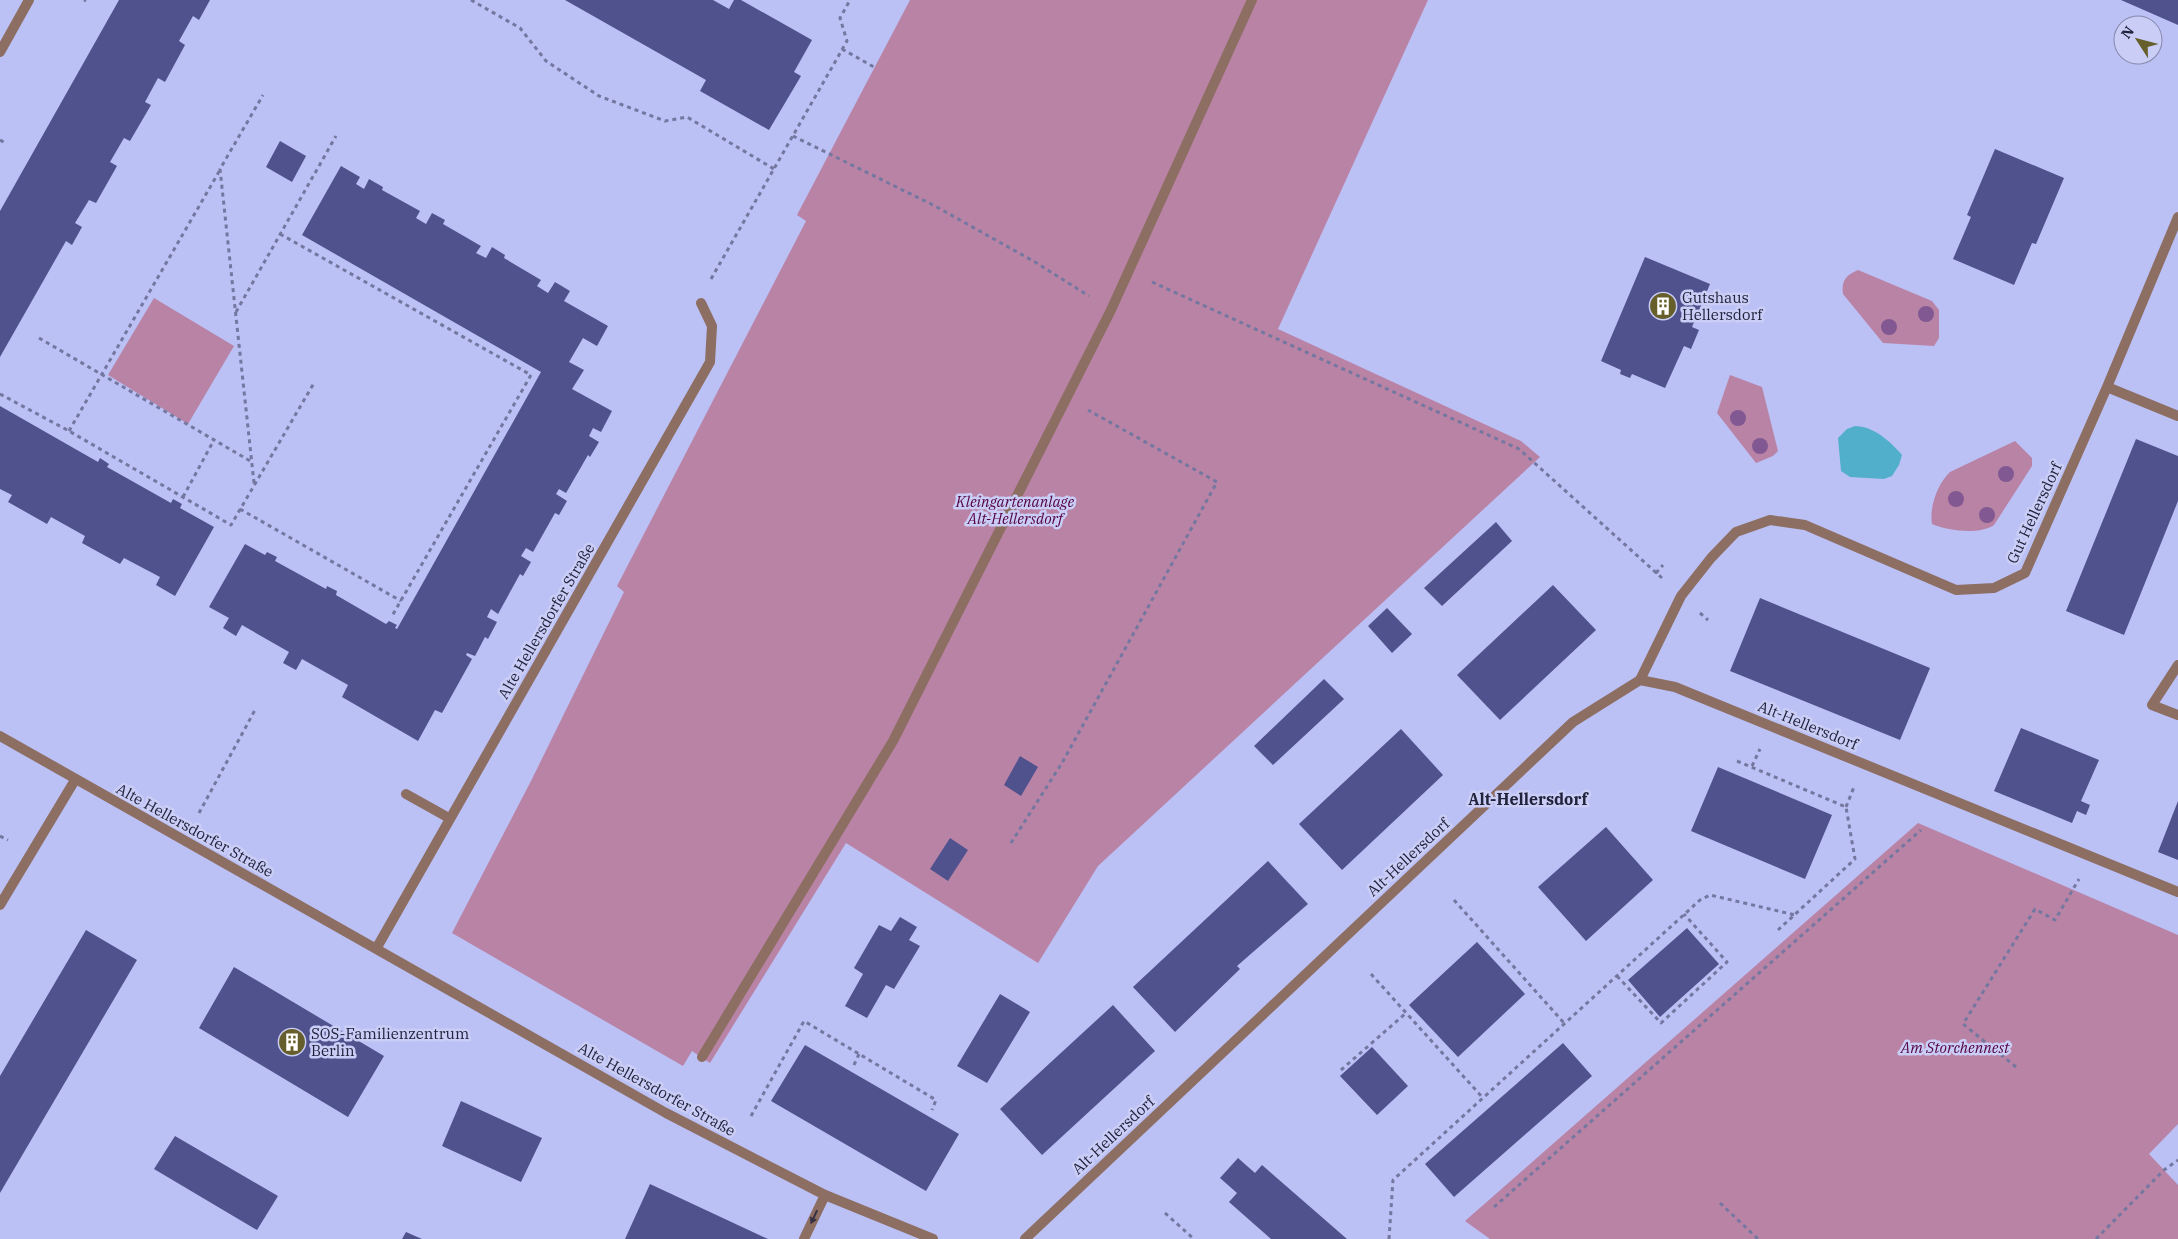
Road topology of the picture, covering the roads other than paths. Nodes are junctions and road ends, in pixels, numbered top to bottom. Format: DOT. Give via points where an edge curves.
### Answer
graph roads {
  1 [pos="29,0"];
  2 [pos="1252,0"];
  3 [pos="0,52"];
  4 [pos="2178,217"];
  5 [pos="701,303"];
  6 [pos="2107,387"];
  7 [pos="2178,416"];
  8 [pos="2178,665"];
  9 [pos="1640,680"];
  10 [pos="2178,715"];
  11 [pos="0,736"];
  12 [pos="75,780"];
  13 [pos="406,794"];
  14 [pos="449,818"];
  15 [pos="2178,892"];
  16 [pos="0,905"];
  17 [pos="376,948"];
  18 [pos="702,1057"];
  19 [pos="825,1195"];
  20 [pos="804,1239"];
  21 [pos="933,1239"];
  22 [pos="1025,1239"];
  1 -- 3 [label="street"];
  2 -- 18 [label="street" via="1111,310 893,741"];
  4 -- 6 [label="street, Gut Hellersdorf"];
  5 -- 14 [label="street, Alte Hellersdorfer Straße" via="712,326 710,362"];
  6 -- 7 [label="street"];
  6 -- 9 [label="street, Gut Hellersdorf" via="2025,573 1994,588 1956,590 1805,525 1770,520 1736,532 1711,558 1681,596"];
  8 -- 10 [label="street" via="2152,704"];
  9 -- 15 [label="street, Alt-Hellersdorf" via="1675,687"];
  9 -- 22 [label="street, Alt-Hellersdorf" via="1573,722"];
  11 -- 12 [label="street, Alte Hellersdorfer Straße"];
  12 -- 16 [label="street"];
  12 -- 17 [label="street, Alte Hellersdorfer Straße"];
  13 -- 14 [label="street"];
  14 -- 17 [label="street, Alte Hellersdorfer Straße"];
  17 -- 19 [label="street, Alte Hellersdorfer Straße" via="666,1113"];
  19 -- 20 [label="street, one-way"];
  19 -- 21 [label="street, Alte Hellersdorfer Straße"];
}
